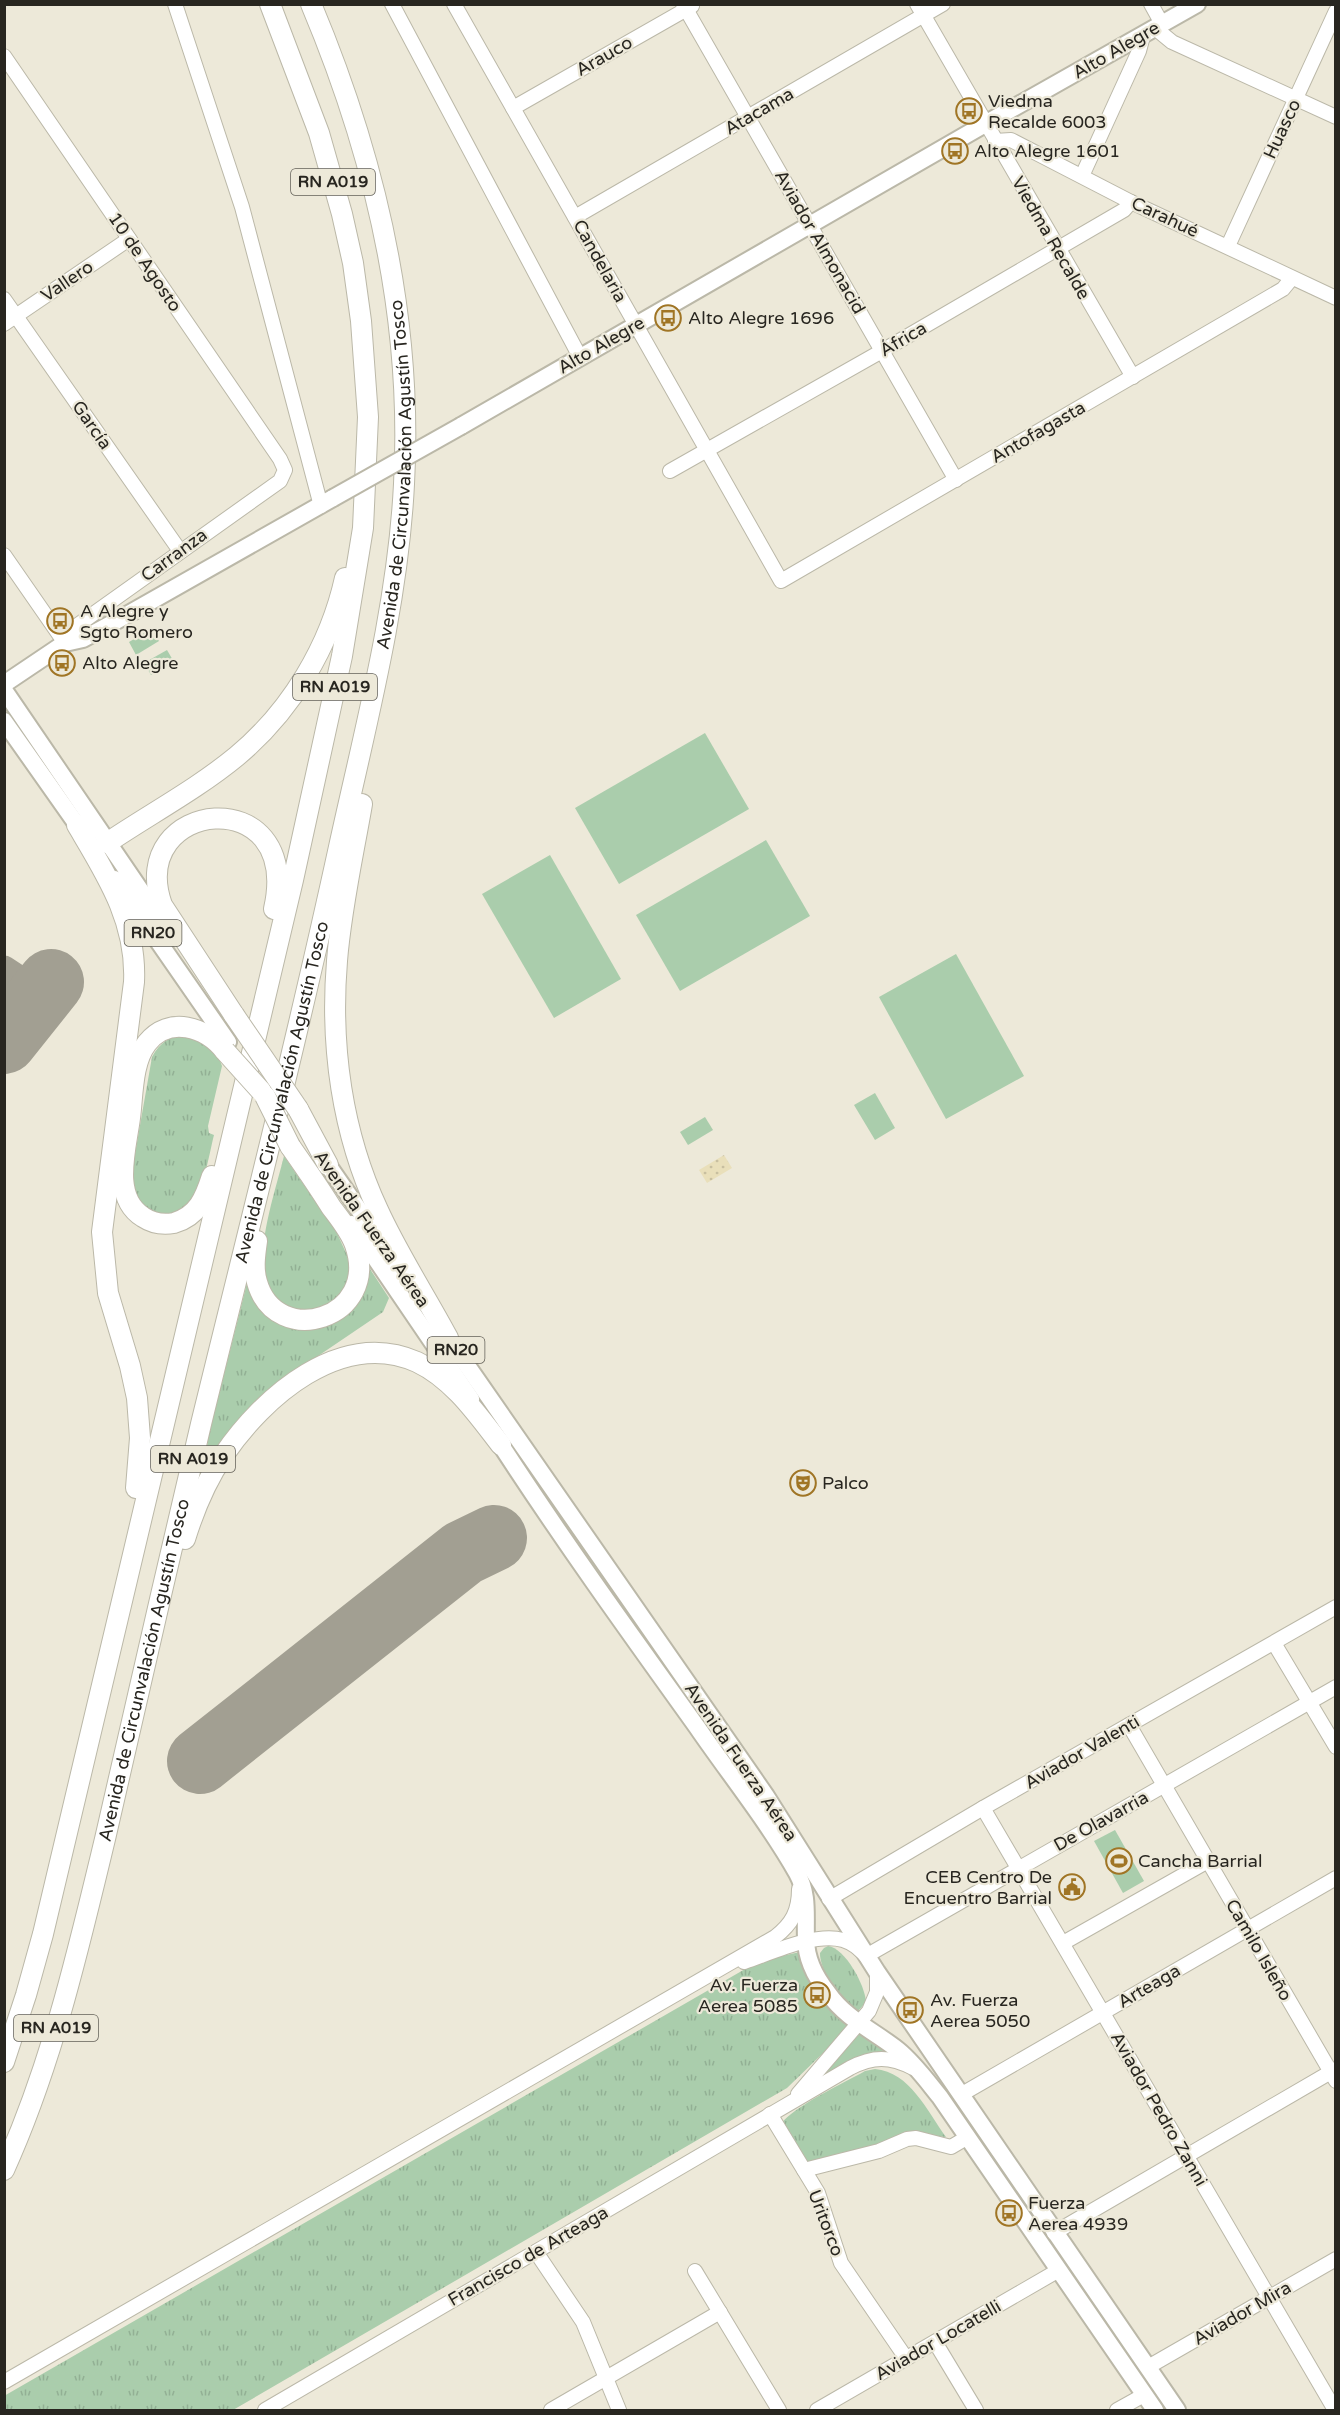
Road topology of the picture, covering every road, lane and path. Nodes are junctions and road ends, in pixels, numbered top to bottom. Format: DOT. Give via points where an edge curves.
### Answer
graph roads {
  1 [pos="175,4"];
  2 [pos="262,4"];
  3 [pos="270,4"];
  4 [pos="311,4"];
  5 [pos="325,4"];
  6 [pos="392,4"];
  7 [pos="454,4"];
  8 [pos="943,4"];
  9 [pos="1151,4"];
  10 [pos="1197,4"];
  11 [pos="688,6"];
  12 [pos="920,10"];
  13 [pos="1335,11"];
  14 [pos="1154,30"];
  15 [pos="5,59"];
  16 [pos="1296,99"];
  17 [pos="513,108"];
  18 [pos="748,117"];
  19 [pos="1335,117"];
  20 [pos="985,124"];
  21 [pos="995,141"];
  22 [pos="1082,176"];
  23 [pos="1131,201"];
  24 [pos="575,217"];
  25 [pos="811,224"];
  26 [pos="129,239"];
  27 [pos="1228,246"];
  28 [pos="1058,249"];
  29 [pos="1292,278"];
  30 [pos="1335,298"];
  31 [pos="4,299"];
  32 [pos="10,320"];
  33 [pos="636,325"];
  34 [pos="882,351"];
  35 [pos="579,357"];
  36 [pos="1133,377"];
  37 [pos="708,451"];
  38 [pos="285,470"];
  39 [pos="670,471"];
  40 [pos="956,480"];
  41 [pos="404,482"];
  42 [pos="327,502"];
  43 [pos="402,516"];
  44 [pos="180,551"];
  45 [pos="4,555"];
  46 [pos="781,581"];
  47 [pos="64,644"];
  48 [pos="4,684"];
  49 [pos="4,690"];
  50 [pos="4,721"];
  51 [pos="362,801"];
  52 [pos="76,825"];
  53 [pos="107,843"];
  54 [pos="233,1020"];
  55 [pos="226,1047"];
  56 [pos="250,1063"];
  57 [pos="291,1142"];
  58 [pos="328,1165"];
  59 [pos="448,1338"];
  60 [pos="501,1445"];
  61 [pos="627,1596"];
  62 [pos="612,1606"];
  63 [pos="1335,1607"];
  64 [pos="154,1626"];
  65 [pos="1274,1643"];
  66 [pos="103,1680"];
  67 [pos="1335,1687"];
  68 [pos="1309,1702"];
  69 [pos="1129,1725"];
  70 [pos="1335,1747"];
  71 [pos="1164,1786"];
  72 [pos="982,1808"];
  73 [pos="1208,1861"];
  74 [pos="1017,1868"];
  75 [pos="798,1875"];
  76 [pos="1335,1878"];
  77 [pos="829,1899"];
  78 [pos="1247,1929"];
  79 [pos="806,1942"];
  80 [pos="1063,1942"];
  81 [pos="866,1956"];
  82 [pos="719,1970"];
  83 [pos="877,1972"];
  84 [pos="1103,2012"];
  85 [pos="859,2024"];
  86 [pos="4,2062"];
  87 [pos="920,2072"];
  88 [pos="1334,2074"];
  89 [pos="962,2094"];
  90 [pos="791,2102"];
  91 [pos="770,2114"];
  92 [pos="968,2137"];
  93 [pos="1187,2155"];
  94 [pos="4,2170"];
  95 [pos="804,2170"];
  96 [pos="1054,2233"];
  97 [pos="536,2252"];
  98 [pos="1335,2259"];
  99 [pos="1059,2270"];
  100 [pos="695,2271"];
  101 [pos="1269,2298"];
  102 [pos="720,2312"];
  103 [pos="935,2342"];
  104 [pos="906,2358"];
  105 [pos="1148,2367"];
  106 [pos="607,2377"];
  107 [pos="4,2382"];
  108 [pos="1144,2395"];
  109 [pos="280,2407"];
  110 [pos="265,2410"];
  111 [pos="551,2410"];
  112 [pos="619,2410"];
  113 [pos="779,2410"];
  114 [pos="817,2410"];
  115 [pos="976,2410"];
  116 [pos="1117,2410"];
  117 [pos="1155,2410"];
  118 [pos="1177,2410"];
  119 [pos="1335,2410"];
  1 -- 42 [label="street" via="242,207"];
  2 -- 53 [label="highway" via="323,183 351,324 357,459 345,581 317,656 266,729 219,770"];
  3 -- 56 [label="highway, Avenida de Circunvalación Agustín Tosco / RN A019" via="319,133 353,263 365,368 368,457 363,528 342,656"];
  4 -- 41 [label="highway, Avenida de Circunvalación Agustín Tosco / RN A019" via="355,122 390,259 403,374"];
  5 -- 41 [label="highway" via="370,128 404,269 417,375"];
  6 -- 35 [label="street"];
  7 -- 17 [label="street, Candelaria"];
  8 -- 12 [label="street, Atacama"];
  9 -- 14 [label="street"];
  10 -- 14 [label="main road, Alto Alegre"];
  11 -- 17 [label="street, Arauco"];
  11 -- 18 [label="street, Aviador Almonacid"];
  12 -- 18 [label="street, Atacama"];
  12 -- 20 [label="street, Viedma Recalde"];
  13 -- 16 [label="street, Huasco"];
  14 -- 16 [label="street"];
  14 -- 20 [label="main road, Alto Alegre"];
  14 -- 22 [label="street" via="1139,51"];
  15 -- 26 [label="street, 10 de Agosto"];
  16 -- 19 [label="street"];
  16 -- 27 [label="street, Huasco"];
  17 -- 24 [label="street, Candelaria"];
  18 -- 24 [label="street, Atacama"];
  18 -- 25 [label="street, Aviador Almonacid"];
  20 -- 21 [label="street, Viedma Recalde"];
  20 -- 25 [label="main road, Alto Alegre"];
  21 -- 22 [label="street, Carahué" via="1011,140"];
  21 -- 28 [label="street, Viedma Recalde"];
  22 -- 23 [label="street, Carahué"];
  23 -- 27 [label="street, Carahué"];
  23 -- 28 [label="street, África" via="1124,210"];
  24 -- 33 [label="street, Candelaria"];
  25 -- 33 [label="main road, Alto Alegre"];
  25 -- 34 [label="street, Aviador Almonacid"];
  26 -- 32 [label="street, Vallero"];
  26 -- 38 [label="street, 10 de Agosto"];
  27 -- 29 [label="street, Carahué"];
  28 -- 34 [label="street, África"];
  28 -- 36 [label="street, Viedma Recalde"];
  29 -- 30 [label="street, Carahué"];
  29 -- 36 [label="street, Antofagasta" via="1282,290"];
  31 -- 32 [label="street, García"];
  32 -- 44 [label="street, García"];
  33 -- 35 [label="main road, Alto Alegre"];
  33 -- 37 [label="street, Candelaria"];
  34 -- 37 [label="street, África"];
  34 -- 40 [label="street, Aviador Almonacid"];
  35 -- 42 [label="main road, Alto Alegre, bridge"];
  36 -- 40 [label="street, Antofagasta"];
  37 -- 39 [label="street, África"];
  37 -- 46 [label="street, Candelaria"];
  38 -- 44 [label="street, Carranza" via="280,481"];
  40 -- 46 [label="street, Antofagasta"];
  41 -- 43 [label="highway, Avenida de Circunvalación Agustín Tosco / RN A019"];
  42 -- 47 [label="main road, Alto Alegre" via="110,625"];
  43 -- 51 [label="highway" via="399,629"];
  43 -- 64 [label="highway, Avenida de Circunvalación Agustín Tosco / RN A019" via="387,625 331,888"];
  44 -- 47 [label="street, Carranza" via="75,627"];
  45 -- 47 [label="street"];
  47 -- 48 [label="main road, Alto Alegre"];
  49 -- 53 [label="main road, RN20"];
  50 -- 52 [label="main road, RN20"];
  51 -- 57 [label="highway" via="255,1258 257,1282 273,1308 292,1318 314,1320 345,1305 357,1285 359,1265 350,1233"];
  51 -- 59 [label="highway" via="337,960 335,1028 341,1088 353,1144 377,1210"];
  52 -- 55 [label="main road, RN20"];
  52 -- 66 [label="highway" via="117,895 130,932 135,969 102,1232 109,1300 137,1398 140,1462 113,1590"];
  53 -- 54 [label="main road, RN20"];
  54 -- 56 [label="highway" via="166,915 156,885 159,860 171,839 192,824 214,818 250,827 268,845 277,864 278,892 257,985"];
  54 -- 58 [label="highway, bridge"];
  55 -- 56 [label="highway" via="200,1029 182,1026 154,1036 141,1053 124,1188 132,1207 148,1221 180,1221 202,1203 226,1117"];
  55 -- 57 [label="highway, bridge" via="263,1094"];
  56 -- 66 [label="highway, Avenida de Circunvalación Agustín Tosco / RN A019"];
  57 -- 60 [label="main road, Avenida Fuerza Aérea / RN20"];
  58 -- 59 [label="main road, Avenida Fuerza Aérea / RN20"];
  59 -- 61 [label="main road, Avenida Fuerza Aérea / RN20"];
  60 -- 62 [label="main road, Avenida Fuerza Aérea / RN20"];
  60 -- 64 [label="highway" via="453,1387 416,1362 386,1353 364,1353 314,1370 270,1401 223,1456 198,1502"];
  61 -- 62 [label="main road"];
  61 -- 77 [label="main road, Avenida Fuerza Aérea / RN20" via="766,1796"];
  62 -- 75 [label="main road, Avenida Fuerza Aérea / RN20"];
  63 -- 65 [label="street, Aviador Valenti"];
  64 -- 94 [label="highway, Avenida de Circunvalación Agustín Tosco / RN A019" via="65,1999"];
  65 -- 68 [label="street"];
  65 -- 69 [label="street, Aviador Valenti"];
  66 -- 86 [label="highway, Avenida de Circunvalación Agustín Tosco / RN A019" via="43,1934"];
  67 -- 68 [label="street, De Olavarria"];
  68 -- 70 [label="street"];
  68 -- 71 [label="street, De Olavarria"];
  69 -- 71 [label="street, Camilo Isleño"];
  69 -- 72 [label="street, Aviador Valenti"];
  71 -- 73 [label="street, Camilo Isleño"];
  71 -- 74 [label="street, De Olavarria"];
  72 -- 74 [label="street, Aviador Pedro Zanni"];
  72 -- 77 [label="street, Aviador Valenti"];
  73 -- 78 [label="street, Camilo Isleño"];
  73 -- 80 [label="street"];
  74 -- 80 [label="street, Aviador Pedro Zanni"];
  74 -- 81 [label="street, De Olavarria"];
  75 -- 79 [label="main road, Avenida Fuerza Aérea / RN20" via="807,1906"];
  75 -- 82 [label="street" via="798,1907 791,1922 775,1937"];
  76 -- 78 [label="street, Arteaga"];
  77 -- 81 [label="main road, Avenida Fuerza Aérea / RN20"];
  78 -- 84 [label="street, Arteaga"];
  78 -- 88 [label="street, Camilo Isleño"];
  79 -- 81 [label="street" via="843,1940"];
  79 -- 82 [label="street"];
  79 -- 85 [label="main road, Avenida Fuerza Aérea / RN20" via="812,1969 820,1982 837,2005"];
  80 -- 84 [label="street, Aviador Pedro Zanni"];
  81 -- 83 [label="main road, Avenida Fuerza Aérea / RN20"];
  82 -- 107 [label="street"];
  83 -- 85 [label="street, Francisco de Arteaga" via="875,1998"];
  83 -- 89 [label="main road, Avenida Fuerza Aérea / RN20"];
  84 -- 89 [label="street, Arteaga"];
  84 -- 93 [label="street, Aviador Pedro Zanni"];
  85 -- 87 [label="main road, Avenida Fuerza Aérea / RN20" via="898,2050"];
  85 -- 90 [label="street, Francisco de Arteaga"];
  87 -- 90 [label="street, Francisco de Arteaga" via="897,2060 869,2060"];
  87 -- 92 [label="main road, Avenida Fuerza Aérea / RN20"];
  88 -- 93 [label="street"];
  89 -- 96 [label="main road, Avenida Fuerza Aérea / RN20"];
  90 -- 91 [label="street, Francisco de Arteaga"];
  91 -- 95 [label="street, Uritorco"];
  91 -- 97 [label="street, Francisco de Arteaga"];
  92 -- 95 [label="street" via="951,2147 907,2139 879,2151"];
  92 -- 99 [label="main road, Avenida Fuerza Aérea / RN20"];
  93 -- 96 [label="street"];
  93 -- 101 [label="street, Aviador Pedro Zanni"];
  95 -- 104 [label="street, Uritorco" via="821,2202 841,2263"];
  96 -- 105 [label="main road, Avenida Fuerza Aérea / RN20"];
  97 -- 106 [label="street" via="584,2322"];
  97 -- 109 [label="street, Francisco de Arteaga"];
  98 -- 101 [label="street, Aviador Mira"];
  99 -- 103 [label="street, Aviador Locatelli"];
  99 -- 108 [label="main road, Avenida Fuerza Aérea / RN20"];
  100 -- 102 [label="street"];
  101 -- 105 [label="street, Aviador Mira"];
  101 -- 119 [label="street, Aviador Pedro Zanni"];
  102 -- 106 [label="street"];
  102 -- 113 [label="street"];
  103 -- 104 [label="street, Aviador Locatelli"];
  103 -- 115 [label="street"];
  104 -- 114 [label="street, Aviador Locatelli"];
  105 -- 118 [label="main road, Avenida Fuerza Aérea / RN20"];
  106 -- 111 [label="street"];
  106 -- 112 [label="street"];
  108 -- 116 [label="street"];
  108 -- 117 [label="main road, Avenida Fuerza Aérea / RN20"];
  109 -- 110 [label="street, Francisco de Arteaga"];
}
